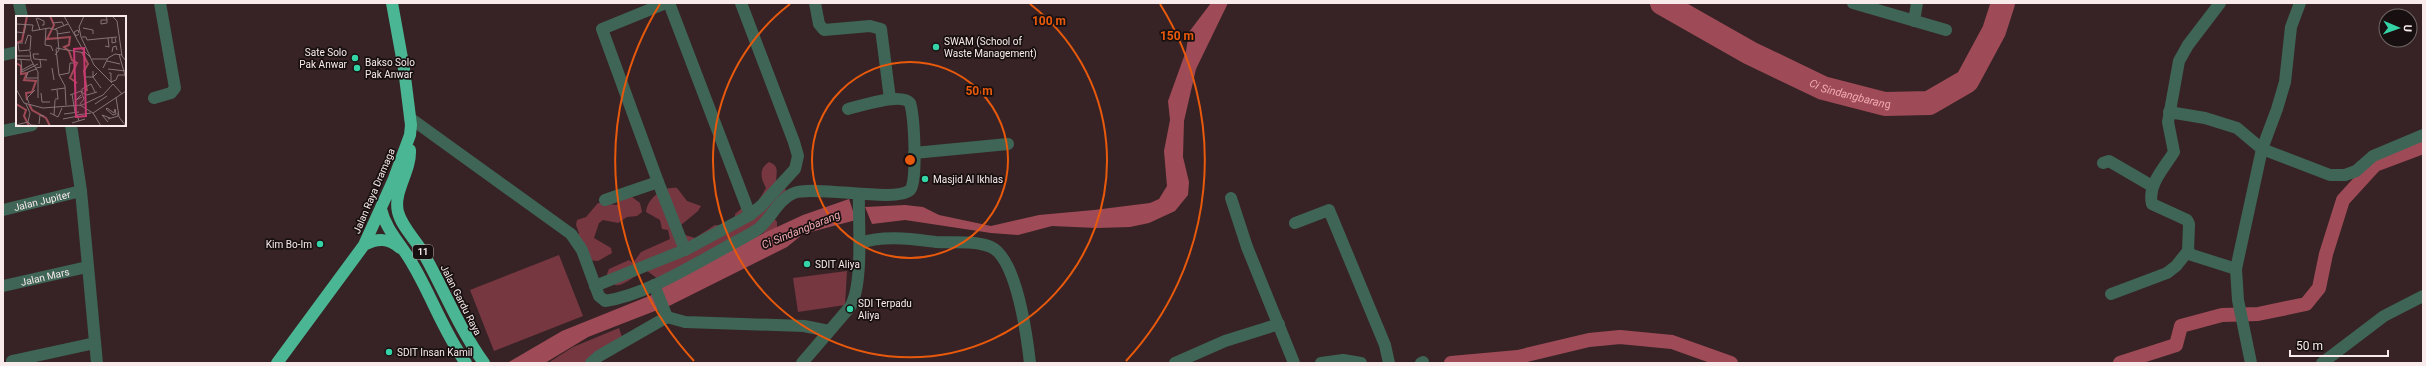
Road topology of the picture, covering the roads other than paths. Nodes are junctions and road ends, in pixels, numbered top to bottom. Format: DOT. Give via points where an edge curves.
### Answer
graph roads {
  1 [pos="19,3"];
  2 [pos="160,3"];
  3 [pos="392,3"];
  4 [pos="667,3"];
  5 [pos="740,3"];
  6 [pos="815,3"];
  7 [pos="1853,3"];
  8 [pos="1917,3"];
  9 [pos="2220,3"];
  10 [pos="2300,3"];
  11 [pos="22,16"];
  12 [pos="1914,21"];
  13 [pos="1946,30"];
  14 [pos="16,52"];
  15 [pos="3,55"];
  16 [pos="154,98"];
  17 [pos="890,99"];
  18 [pos="848,110"];
  19 [pos="2169,112"];
  20 [pos="410,118"];
  21 [pos="27,126"];
  22 [pos="71,126"];
  23 [pos="3,131"];
  24 [pos="410,135"];
  25 [pos="2423,135"];
  26 [pos="1008,144"];
  27 [pos="2262,150"];
  28 [pos="914,153"];
  29 [pos="2103,163"];
  30 [pos="658,182"];
  31 [pos="2152,186"];
  32 [pos="81,191"];
  33 [pos="1231,198"];
  34 [pos="859,199"];
  35 [pos="605,200"];
  36 [pos="381,209"];
  37 [pos="3,210"];
  38 [pos="750,215"];
  39 [pos="1295,223"];
  40 [pos="860,243"];
  41 [pos="364,245"];
  42 [pos="686,250"];
  43 [pos="2188,251"];
  44 [pos="406,253"];
  45 [pos="87,267"];
  46 [pos="2236,269"];
  47 [pos="3,286"];
  48 [pos="595,286"];
  49 [pos="656,288"];
  50 [pos="2111,294"];
  51 [pos="2423,296"];
  52 [pos="665,312"];
  53 [pos="1279,324"];
  54 [pos="829,331"];
  55 [pos="95,343"];
  56 [pos="12,361"];
  57 [pos="1328,362"];
  58 [pos="97,363"];
  59 [pos="277,363"];
  60 [pos="466,363"];
  61 [pos="484,363"];
  62 [pos="592,363"];
  63 [pos="802,363"];
  64 [pos="1030,363"];
  65 [pos="1175,363"];
  66 [pos="1294,363"];
  67 [pos="1362,363"];
  68 [pos="1389,363"];
  69 [pos="2251,363"];
  70 [pos="2322,363"];
  1 -- 11 [label="street"];
  2 -- 16 [label="street" via="175,88 171,93"];
  3 -- 20 [label="highway, Jalan Raya Dramaga / 11"];
  4 -- 30 [label="street" via="602,29"];
  4 -- 38 [label="street"];
  5 -- 38 [label="street" via="798,156 795,169 789,177"];
  6 -- 17 [label="street" via="819,24 824,30 870,26 881,29"];
  7 -- 12 [label="street"];
  8 -- 12 [label="street"];
  9 -- 19 [label="street" via="2179,61"];
  10 -- 27 [label="street" via="2291,28 2285,82"];
  12 -- 13 [label="street"];
  14 -- 15 [label="street"];
  17 -- 18 [label="street"];
  17 -- 28 [label="street" via="904,99 910,103"];
  19 -- 27 [label="street" via="2205,118 2237,128"];
  19 -- 31 [label="street" via="2174,152"];
  20 -- 24 [label="highway, Jalan Raya Dramaga / 11"];
  20 -- 48 [label="street" via="571,234 582,250"];
  21 -- 23 [label="street"];
  22 -- 32 [label="street"];
  24 -- 36 [label="highway, Jalan Raya Dramaga / 11"];
  24 -- 61 [label="highway, Jalan Gardu Raya / 11" via="410,154 398,194 398,212 425,256 470,344"];
  25 -- 27 [label="street" via="2373,156 2356,171 2345,175 2330,175"];
  26 -- 28 [label="street"];
  27 -- 46 [label="street"];
  28 -- 34 [label="street" via="913,185 910,190"];
  29 -- 31 [label="street" via="2109,161"];
  30 -- 35 [label="street"];
  30 -- 42 [label="street"];
  31 -- 43 [label="street" via="2152,204 2183,217 2189,224"];
  32 -- 37 [label="street, Jalan Jupiter"];
  32 -- 45 [label="street"];
  33 -- 53 [label="street" via="1247,247"];
  34 -- 40 [label="street"];
  34 -- 49 [label="street" via="806,190 794,193 786,197 758,229"];
  36 -- 41 [label="highway, Jalan Raya Dramaga / 11"];
  36 -- 44 [label="highway, 11" via="384,220"];
  38 -- 42 [label="street"];
  39 -- 68 [label="street" via="1329,210 1385,345"];
  40 -- 54 [label="street" via="855,297 850,307"];
  40 -- 64 [label="street" via="893,238 975,244 994,249 1004,263 1019,297 1026,323"];
  41 -- 44 [label="highway" via="376,240 388,240"];
  41 -- 59 [label="highway, Jalan Raya Dramaga / 11"];
  42 -- 48 [label="street"];
  43 -- 46 [label="street" via="2192,255"];
  43 -- 50 [label="street" via="2167,273"];
  44 -- 60 [label="highway, 11" via="447,333"];
  45 -- 47 [label="street, Jalan Mars"];
  45 -- 55 [label="street"];
  46 -- 69 [label="street" via="2238,300"];
  48 -- 49 [label="street" via="599,296 605,301"];
  49 -- 52 [label="street"];
  51 -- 70 [label="street" via="2384,316"];
  52 -- 54 [label="street" via="685,322 804,326"];
  52 -- 62 [label="street"];
  53 -- 65 [label="street" via="1225,341"];
  53 -- 66 [label="street"];
  54 -- 63 [label="street"];
  55 -- 56 [label="street"];
  55 -- 58 [label="street"];
  57 -- 67 [label="street"];
}
